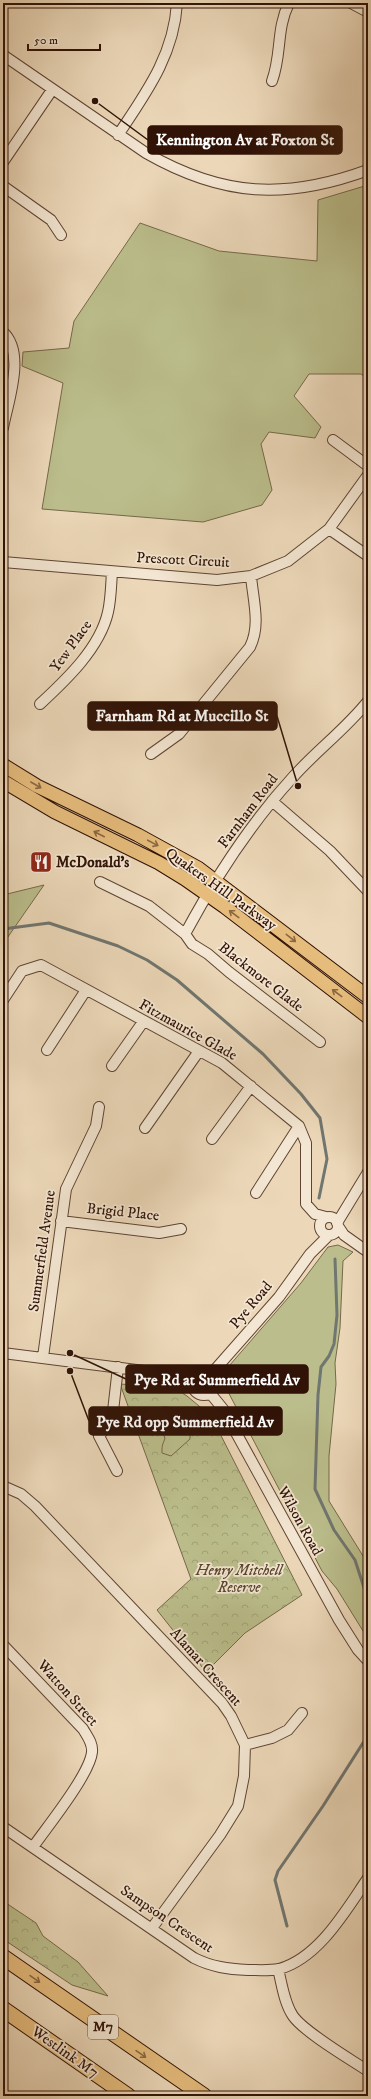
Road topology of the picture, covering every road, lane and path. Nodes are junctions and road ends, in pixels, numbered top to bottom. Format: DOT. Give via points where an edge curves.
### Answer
graph roads {
  1 [pos="177,3"];
  2 [pos="289,3"];
  3 [pos="351,3"];
  4 [pos="368,12"];
  5 [pos="3,55"];
  6 [pos="272,81"];
  7 [pos="52,90"];
  8 [pos="118,135"];
  9 [pos="3,162"];
  10 [pos="368,170"];
  11 [pos="3,186"];
  12 [pos="61,235"];
  13 [pos="3,332"];
  14 [pos="3,428"];
  15 [pos="333,440"];
  16 [pos="368,466"];
  17 [pos="368,474"];
  18 [pos="329,529"];
  19 [pos="368,556"];
  20 [pos="3,562"];
  21 [pos="112,572"];
  22 [pos="250,576"];
  23 [pos="368,701"];
  24 [pos="40,704"];
  25 [pos="152,754"];
  26 [pos="3,765"];
  27 [pos="3,781"];
  28 [pos="272,801"];
  29 [pos="215,880"];
  30 [pos="100,882"];
  31 [pos="368,891"];
  32 [pos="206,894"];
  33 [pos="181,932"];
  34 [pos="86,990"];
  35 [pos="368,997"];
  36 [pos="3,1000"];
  37 [pos="368,1017"];
  38 [pos="143,1022"];
  39 [pos="320,1042"];
  40 [pos="47,1050"];
  41 [pos="199,1051"];
  42 [pos="112,1066"];
  43 [pos="251,1086"];
  44 [pos="99,1107"];
  45 [pos="299,1126"];
  46 [pos="145,1128"];
  47 [pos="212,1139"];
  48 [pos="368,1172"];
  49 [pos="256,1193"];
  50 [pos="349,1201"];
  51 [pos="315,1214"];
  52 [pos="326,1217"];
  53 [pos="61,1221"];
  54 [pos="338,1224"];
  55 [pos="319,1227"];
  56 [pos="181,1229"];
  57 [pos="330,1235"];
  58 [pos="344,1235"];
  59 [pos="368,1252"];
  60 [pos="310,1254"];
  61 [pos="3,1352"];
  62 [pos="43,1358"];
  63 [pos="118,1367"];
  64 [pos="212,1373"];
  65 [pos="192,1380"];
  66 [pos="210,1393"];
  67 [pos="117,1471"];
  68 [pos="3,1486"];
  69 [pos="3,1645"];
  70 [pos="368,1661"];
  71 [pos="302,1713"];
  72 [pos="245,1745"];
  73 [pos="3,1828"];
  74 [pos="32,1847"];
  75 [pos="368,1878"];
  76 [pos="152,1928"];
  77 [pos="3,1957"];
  78 [pos="278,1969"];
  79 [pos="3,2009"];
  80 [pos="368,2071"];
  81 [pos="128,2096"];
  82 [pos="204,2096"];
  1 -- 8 [label="street" via="172,37 162,65"];
  2 -- 6 [label="street" via="281,22 279,57"];
  3 -- 4 [label="street"];
  5 -- 7 [label="street"];
  7 -- 8 [label="street"];
  7 -- 9 [label="street"];
  8 -- 10 [label="street" via="168,166 200,179 229,186 268,190 296,189 333,182"];
  11 -- 12 [label="street" via="51,220"];
  13 -- 14 [label="street" via="12,344 15,359"];
  15 -- 16 [label="street"];
  17 -- 18 [label="street, Prescott Circuit"];
  18 -- 19 [label="street"];
  18 -- 22 [label="street, Prescott Circuit" via="288,561"];
  20 -- 21 [label="street, Prescott Circuit"];
  21 -- 22 [label="street, Prescott Circuit" via="217,580"];
  21 -- 24 [label="street, Yew Place" via="108,610 102,630 76,669"];
  22 -- 25 [label="street" via="256,624 250,647 179,734"];
  23 -- 28 [label="street, Farnham Road" via="338,734 294,775"];
  26 -- 29 [label="main road, Quakers Hill Parkway, one-way" via="37,786 169,851"];
  32 -- 27 [label="main road, Quakers Hill Parkway, one-way" via="159,864 56,812"];
  28 -- 29 [label="street, Farnham Road"];
  28 -- 31 [label="street" via="330,851"];
  29 -- 32 [label="street, Farnham Road"];
  29 -- 35 [label="main road, Quakers Hill Parkway, one-way"];
  30 -- 33 [label="street, Blackmore Glade" via="152,909"];
  32 -- 33 [label="street, Farnham Road"];
  37 -- 32 [label="main road, Quakers Hill Parkway, one-way"];
  33 -- 39 [label="street, Blackmore Glade" via="192,944"];
  34 -- 36 [label="street, Fitzmaurice Glade" via="41,966 22,971"];
  34 -- 38 [label="street, Fitzmaurice Glade"];
  34 -- 40 [label="street"];
  38 -- 41 [label="street, Fitzmaurice Glade"];
  38 -- 42 [label="street"];
  41 -- 43 [label="street, Fitzmaurice Glade" via="222,1064"];
  41 -- 46 [label="street"];
  43 -- 45 [label="street, Fitzmaurice Glade"];
  43 -- 47 [label="street"];
  44 -- 53 [label="street, Summerfield Avenue" via="96,1126 68,1180"];
  45 -- 49 [label="street"];
  45 -- 51 [label="street, Fitzmaurice Glade" via="306,1144 306,1204"];
  48 -- 50 [label="street, Pye Road"];
  50 -- 52 [label="street, Pye Road"];
  50 -- 54 [label="street, Pye Road"];
  51 -- 52 [label="street"];
  51 -- 55 [label="street, Fitzmaurice Glade"];
  52 -- 54 [label="street" via="332,1217"];
  52 -- 55 [label="street, Pye Road" via="321,1220"];
  53 -- 56 [label="street, Brigid Place" via="159,1233"];
  53 -- 62 [label="street, Summerfield Avenue"];
  54 -- 57 [label="street, Pye Road" via="336,1231"];
  54 -- 58 [label="street"];
  55 -- 57 [label="street" via="322,1233"];
  55 -- 60 [label="street, Pye Road"];
  57 -- 58 [label="street"];
  57 -- 60 [label="street, Pye Road"];
  58 -- 59 [label="street"];
  60 -- 64 [label="street, Pye Road" via="279,1297"];
  61 -- 62 [label="street"];
  62 -- 63 [label="street"];
  63 -- 65 [label="street"];
  63 -- 67 [label="street" via="112,1420 99,1436"];
  64 -- 65 [label="street" via="200,1371"];
  64 -- 66 [label="street" via="216,1384"];
  65 -- 66 [label="street" via="193,1388 199,1394"];
  66 -- 70 [label="street, Wilson Road" via="223,1409 339,1620"];
  68 -- 72 [label="street, Alamar Crescent" via="21,1494 35,1506 222,1703"];
  69 -- 74 [label="street, Watton Street" via="83,1730 90,1740 92,1752 81,1777"];
  71 -- 72 [label="street" via="288,1730 272,1738"];
  72 -- 76 [label="street, Alamar Crescent" via="244,1776 238,1806 220,1836"];
  73 -- 74 [label="street, Sampson Crescent"];
  74 -- 76 [label="street, Sampson Crescent"];
  75 -- 78 [label="street, Sampson Crescent" via="328,1934 301,1957"];
  76 -- 78 [label="street, Sampson Crescent" via="181,1950 209,1966 227,1969"];
  77 -- 82 [label="highway, M7, one-way"];
  78 -- 80 [label="street" via="293,2017"];
  79 -- 81 [label="highway, Westlink M7"];
}
